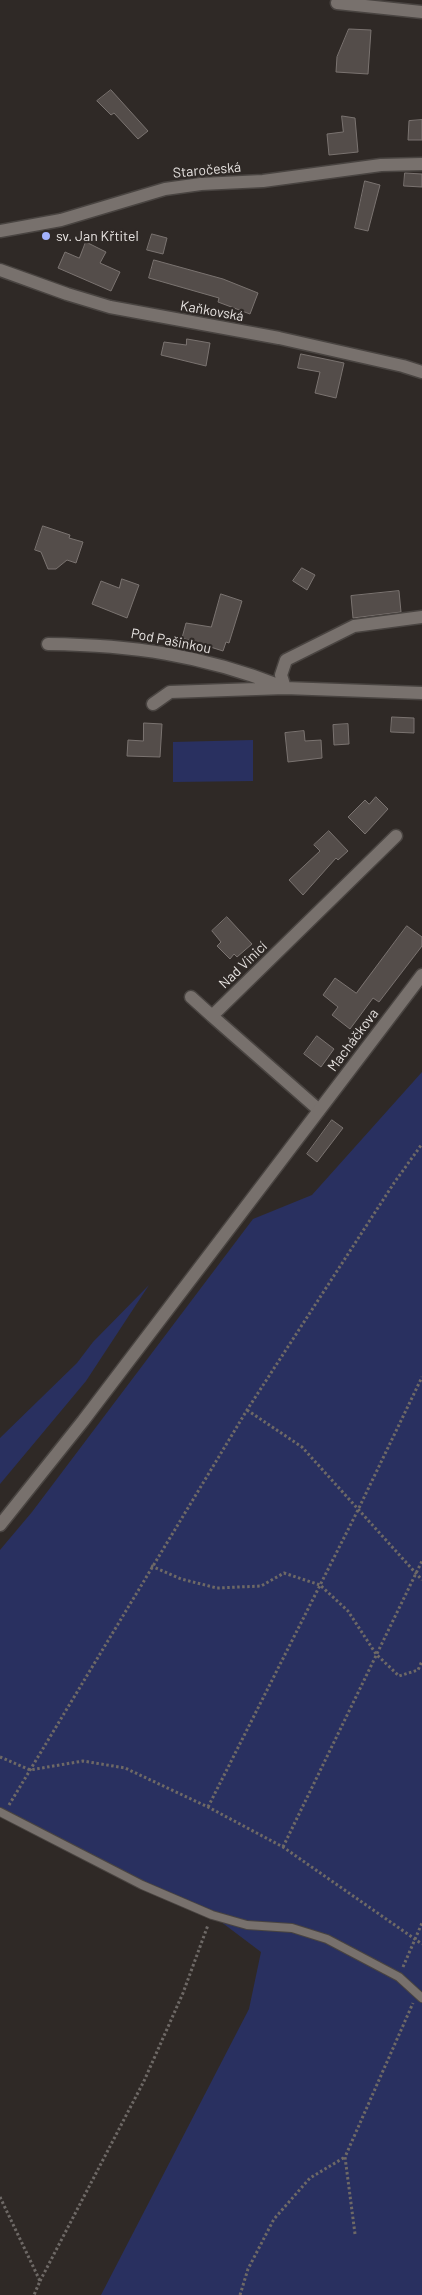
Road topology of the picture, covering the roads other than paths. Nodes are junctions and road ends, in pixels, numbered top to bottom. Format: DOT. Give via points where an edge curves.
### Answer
graph roads {
  1 [pos="337,3"];
  2 [pos="422,12"];
  3 [pos="422,164"];
  4 [pos="0,232"];
  5 [pos="0,270"];
  6 [pos="422,372"];
  7 [pos="422,617"];
  8 [pos="48,644"];
  9 [pos="285,688"];
  10 [pos="422,694"];
  11 [pos="153,704"];
  12 [pos="396,836"];
  13 [pos="422,975"];
  14 [pos="191,997"];
  15 [pos="212,1016"];
  16 [pos="319,1110"];
  17 [pos="0,1525"];
  18 [pos="2,1812"];
  19 [pos="420,1996"];
  1 -- 2 [label="street"];
  3 -- 4 [label="street, Staročeská" via="381,165 263,181 165,189 61,220"];
  5 -- 6 [label="street, Kaňkovská" via="110,307 279,338"];
  7 -- 9 [label="street" via="354,626 316,644 286,660 281,675"];
  8 -- 9 [label="street, Pod Pašinkou" via="104,644 155,651 205,661"];
  9 -- 10 [label="street, Pod Pašinkou"];
  9 -- 11 [label="street, Pod Pašinkou" via="170,692"];
  12 -- 15 [label="street, Nad Vinicí"];
  13 -- 16 [label="street, Macháčkova"];
  14 -- 15 [label="street"];
  15 -- 16 [label="street"];
  16 -- 17 [label="street, Macháčkova"];
  18 -- 19 [label="lane" via="142,1885 212,1915 247,1924 292,1928 327,1939 398,1977"];
}
